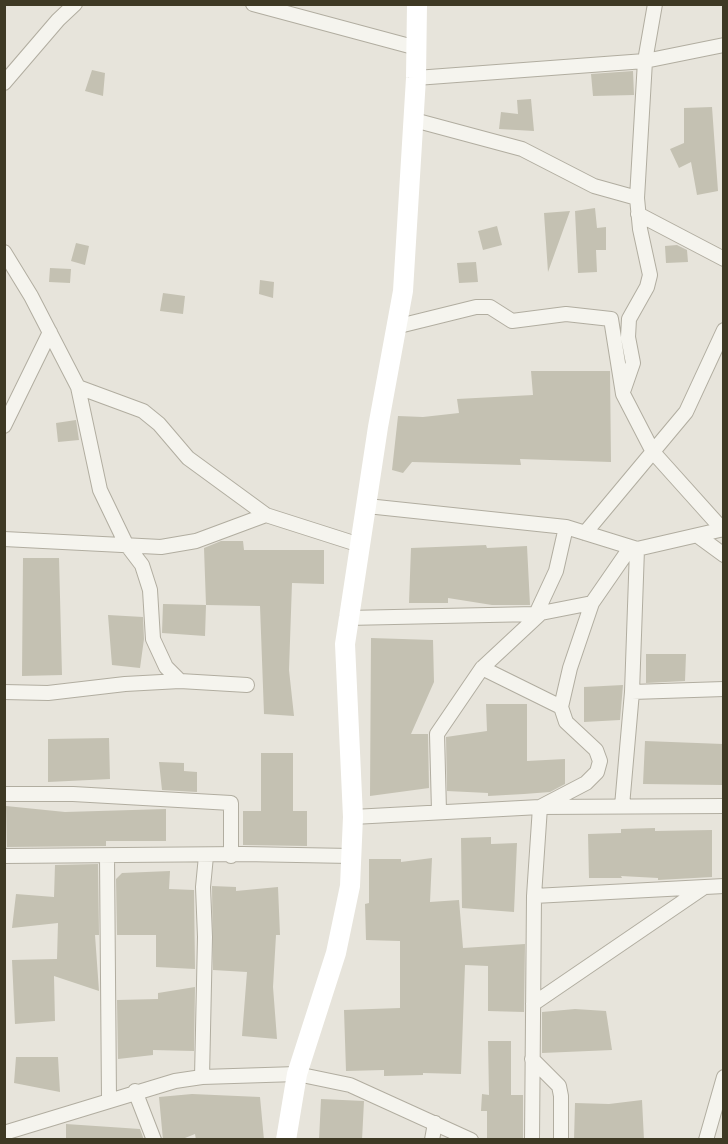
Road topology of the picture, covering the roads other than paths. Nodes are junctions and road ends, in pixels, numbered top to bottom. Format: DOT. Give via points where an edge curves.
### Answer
graph roads {
  1 [pos="75,4"];
  2 [pos="417,4"];
  3 [pos="655,4"];
  4 [pos="257,5"];
  5 [pos="723,45"];
  6 [pos="417,48"];
  7 [pos="645,61"];
  8 [pos="416,78"];
  9 [pos="4,83"];
  10 [pos="414,120"];
  11 [pos="637,198"];
  12 [pos="638,214"];
  13 [pos="4,252"];
  14 [pos="723,259"];
  15 [pos="395,327"];
  16 [pos="50,332"];
  17 [pos="723,332"];
  18 [pos="78,387"];
  19 [pos="623,394"];
  20 [pos="4,426"];
  21 [pos="653,452"];
  22 [pos="367,506"];
  23 [pos="266,515"];
  24 [pos="566,527"];
  25 [pos="723,530"];
  26 [pos="585,532"];
  27 [pos="698,536"];
  28 [pos="4,539"];
  29 [pos="126,544"];
  30 [pos="360,545"];
  31 [pos="634,549"];
  32 [pos="723,555"];
  33 [pos="592,603"];
  34 [pos="538,614"];
  35 [pos="347,618"];
  36 [pos="482,668"];
  37 [pos="180,681"];
  38 [pos="247,685"];
  39 [pos="723,689"];
  40 [pos="4,692"];
  41 [pos="633,692"];
  42 [pos="561,707"];
  43 [pos="4,794"];
  44 [pos="622,806"];
  45 [pos="723,806"];
  46 [pos="540,807"];
  47 [pos="439,811"];
  48 [pos="353,817"];
  49 [pos="4,856"];
  50 [pos="107,856"];
  51 [pos="206,856"];
  52 [pos="231,856"];
  53 [pos="351,856"];
  54 [pos="723,886"];
  55 [pos="703,888"];
  56 [pos="534,896"];
  57 [pos="533,1004"];
  58 [pos="532,1059"];
  59 [pos="297,1074"];
  60 [pos="202,1077"];
  61 [pos="723,1077"];
  62 [pos="135,1091"];
  63 [pos="110,1099"];
  64 [pos="435,1123"];
  65 [pos="4,1133"];
  66 [pos="453,1135"];
  67 [pos="154,1140"];
  68 [pos="286,1140"];
  69 [pos="432,1140"];
  70 [pos="471,1140"];
  71 [pos="532,1140"];
  72 [pos="561,1140"];
  73 [pos="706,1140"];
  1 -- 9 [label="street"];
  2 -- 6 [label="main road"];
  3 -- 7 [label="street"];
  4 -- 6 [label="street"];
  5 -- 7 [label="street"];
  6 -- 8 [label="main road"];
  7 -- 8 [label="street"];
  7 -- 11 [label="street"];
  8 -- 10 [label="main road"];
  10 -- 11 [label="street" via="522,149 585,182"];
  10 -- 15 [label="main road" via="403,291"];
  11 -- 12 [label="street"];
  12 -- 14 [label="street"];
  12 -- 19 [label="street" via="649,282 629,319 633,363"];
  13 -- 16 [label="street"];
  15 -- 19 [label="street" via="477,307 490,307 513,321 566,314 611,319"];
  15 -- 22 [label="main road"];
  16 -- 18 [label="street"];
  16 -- 20 [label="street"];
  17 -- 21 [label="street" via="694,398"];
  18 -- 23 [label="street" via="143,411 188,458"];
  18 -- 29 [label="street" via="99,490"];
  19 -- 21 [label="street"];
  21 -- 25 [label="street"];
  21 -- 26 [label="street"];
  22 -- 24 [label="street"];
  22 -- 30 [label="main road"];
  23 -- 29 [label="street" via="196,541 161,547"];
  23 -- 30 [label="street"];
  24 -- 26 [label="street"];
  24 -- 34 [label="street" via="556,571"];
  25 -- 27 [label="street"];
  26 -- 31 [label="street"];
  27 -- 31 [label="street"];
  27 -- 32 [label="street"];
  28 -- 29 [label="street"];
  29 -- 37 [label="street" via="142,565 150,590 153,639 166,667"];
  30 -- 35 [label="main road"];
  31 -- 33 [label="street"];
  31 -- 41 [label="street"];
  33 -- 34 [label="street"];
  33 -- 42 [label="street"];
  34 -- 35 [label="street"];
  34 -- 36 [label="street"];
  35 -- 48 [label="main road" via="345,656"];
  36 -- 42 [label="street"];
  36 -- 47 [label="street" via="437,734"];
  37 -- 38 [label="street"];
  37 -- 40 [label="street" via="48,693"];
  39 -- 41 [label="street"];
  41 -- 44 [label="street"];
  42 -- 46 [label="street" via="566,722 596,750 599,766 586,783"];
  43 -- 52 [label="street" via="231,803"];
  44 -- 45 [label="street"];
  44 -- 46 [label="street"];
  46 -- 47 [label="street"];
  46 -- 56 [label="street"];
  47 -- 48 [label="street"];
  48 -- 53 [label="main road"];
  49 -- 50 [label="street"];
  50 -- 51 [label="street"];
  50 -- 63 [label="street"];
  51 -- 52 [label="street"];
  51 -- 60 [label="street"];
  52 -- 53 [label="street"];
  53 -- 59 [label="main road" via="350,886 336,953"];
  54 -- 55 [label="street"];
  55 -- 56 [label="street"];
  55 -- 57 [label="street"];
  56 -- 57 [label="street"];
  57 -- 58 [label="street"];
  58 -- 71 [label="street"];
  58 -- 72 [label="street" via="559,1086"];
  59 -- 60 [label="street"];
  59 -- 64 [label="street" via="350,1084"];
  59 -- 68 [label="main road"];
  60 -- 62 [label="street"];
  61 -- 73 [label="street"];
  62 -- 63 [label="street"];
  62 -- 67 [label="street"];
  63 -- 65 [label="street"];
  64 -- 66 [label="street"];
  64 -- 69 [label="street"];
  66 -- 70 [label="street"];
}
